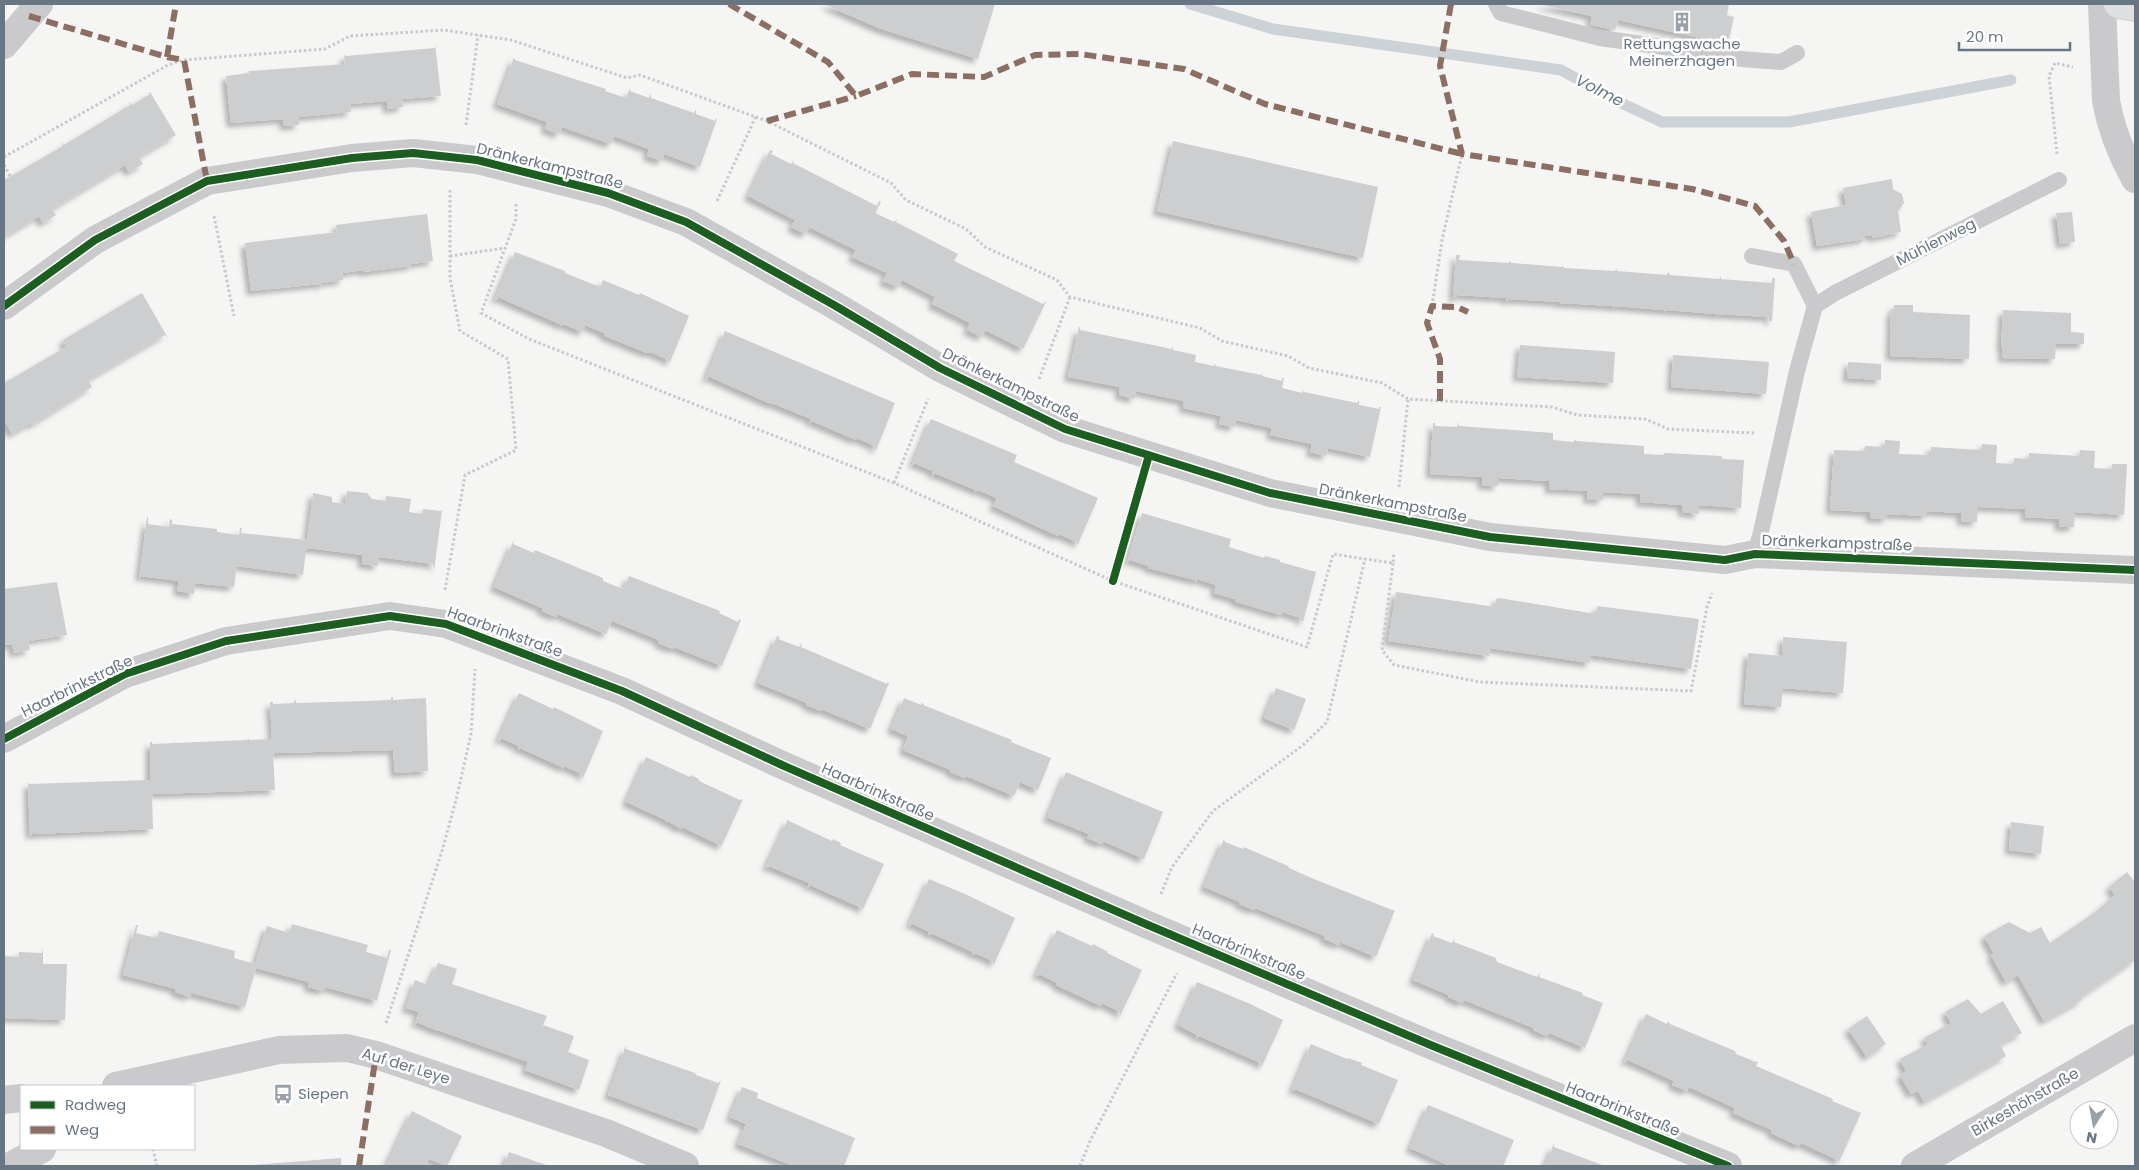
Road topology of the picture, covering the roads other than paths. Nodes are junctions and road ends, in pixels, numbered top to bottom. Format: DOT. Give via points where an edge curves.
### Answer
graph roads {
  1 [pos="39,4"];
  2 [pos="1496,4"];
  3 [pos="2102,4"];
  4 [pos="2118,4"];
  5 [pos="2135,7"];
  6 [pos="4,44"];
  7 [pos="1797,53"];
  8 [pos="2135,179"];
  9 [pos="2059,180"];
  10 [pos="1752,256"];
  11 [pos="4,306"];
  12 [pos="1815,306"];
  13 [pos="1755,554"];
  14 [pos="2135,570"];
  15 [pos="4,739"];
  16 [pos="2135,1038"];
  17 [pos="121,1085"];
  18 [pos="20,1098"];
  19 [pos="4,1100"];
  20 [pos="40,1150"];
  21 [pos="10,1166"];
  22 [pos="685,1166"];
  23 [pos="1728,1166"];
  24 [pos="1915,1166"];
  1 -- 6 [label="street"];
  2 -- 7 [label="lane" via="1501,13 1600,38 1715,57 1781,62"];
  3 -- 8 [label="street" via="2109,116"];
  4 -- 5 [label="main road"];
  9 -- 12 [label="lane, Mühlenweg"];
  10 -- 12 [label="lane" via="1794,264"];
  11 -- 13 [label="street, Dränkerkampstraße" via="95,240 207,181 352,158 413,153 457,158 518,169 608,192 686,222 940,368 1065,429 1270,493 1490,537 1725,560"];
  12 -- 13 [label="lane"];
  13 -- 14 [label="street, Dränkerkampstraße"];
  15 -- 23 [label="street, Haarbrinkstraße" via="125,674 226,641 390,616 440,622 622,691 782,765 1148,925"];
  16 -- 24 [label="street, Birkeshöhstraße"];
  17 -- 22 [label="street, Auf der Leye" via="279,1050 347,1048 606,1133"];
  18 -- 19 [label="street"];
  20 -- 21 [label="street"];
}
